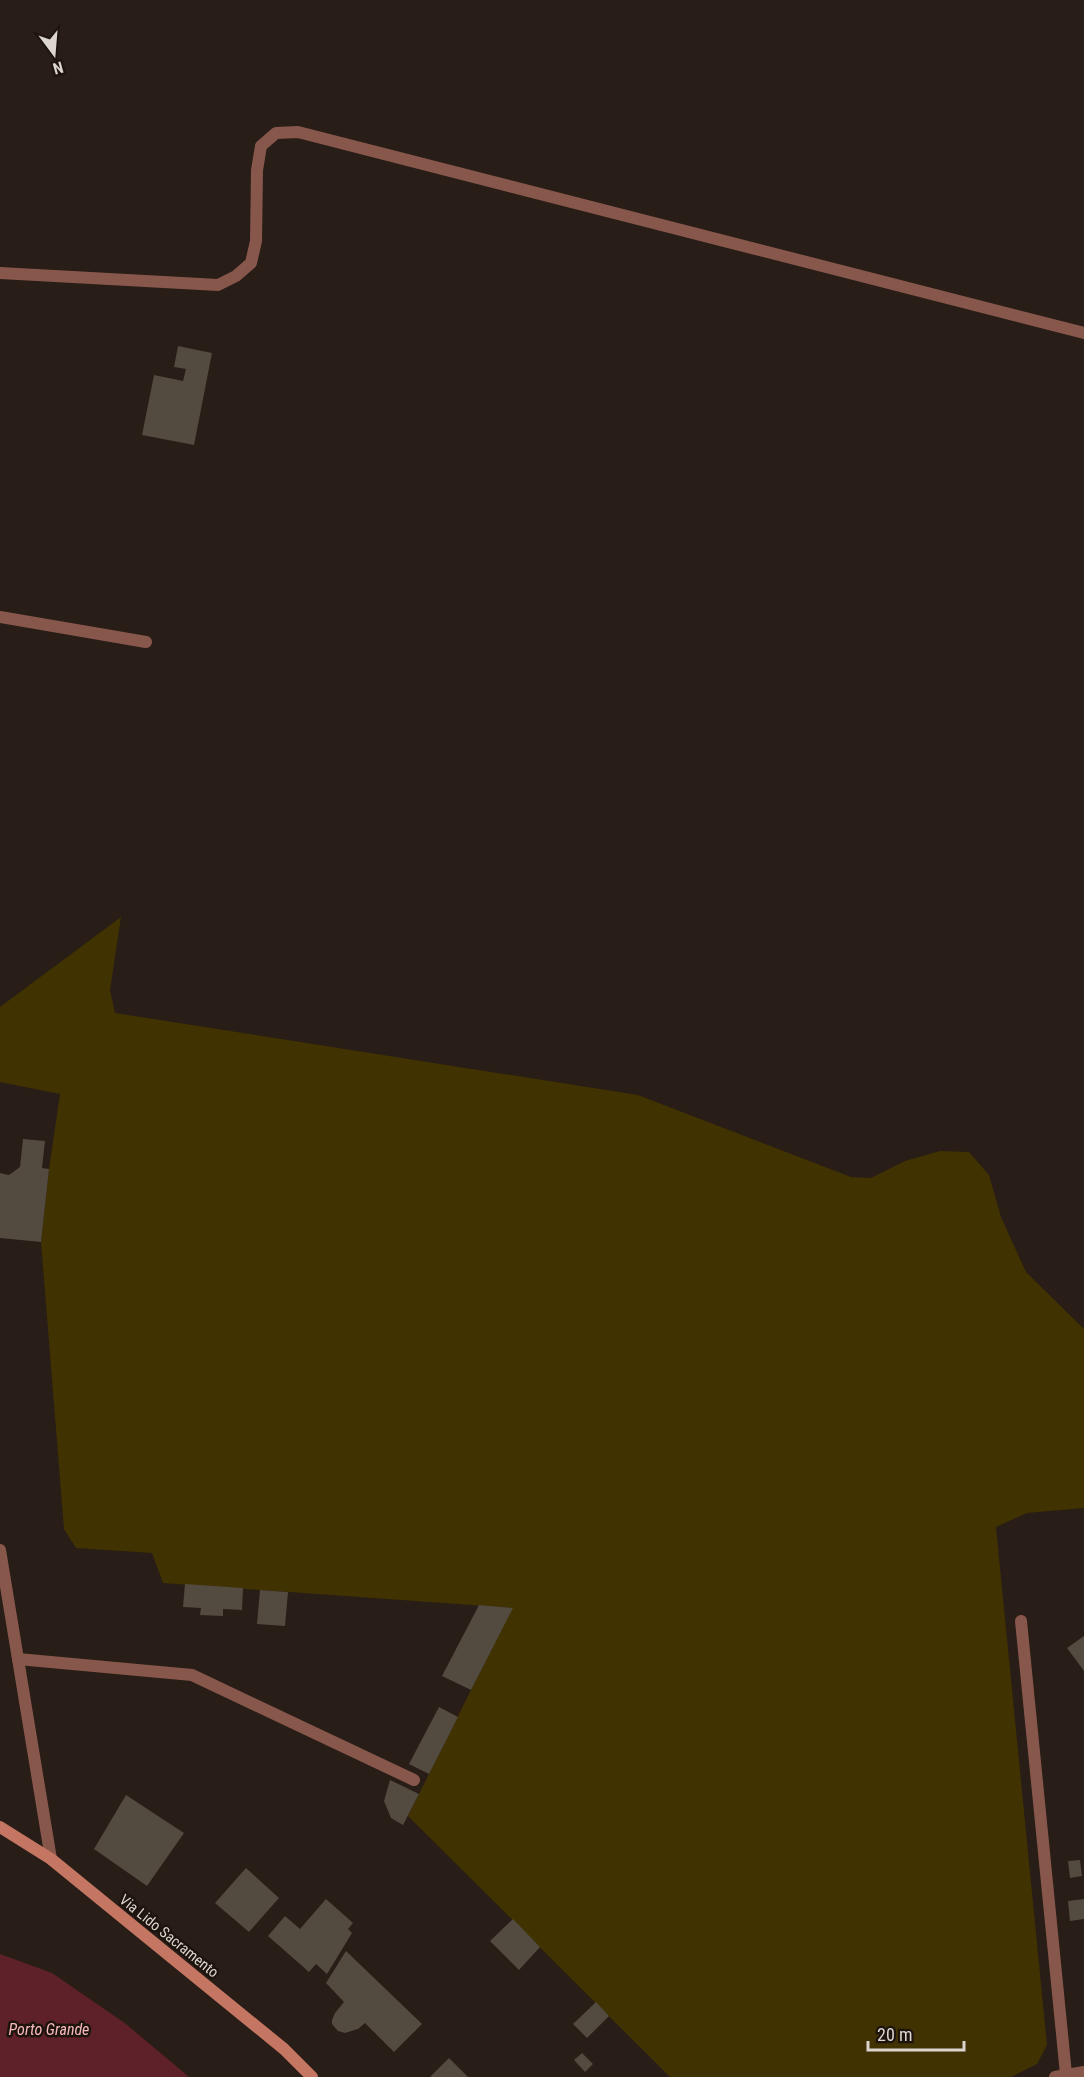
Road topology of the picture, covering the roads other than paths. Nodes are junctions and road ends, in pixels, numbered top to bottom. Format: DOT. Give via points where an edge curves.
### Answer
graph roads {
  1 [pos="0,273"];
  2 [pos="1084,333"];
  3 [pos="0,617"];
  4 [pos="146,642"];
  5 [pos="0,1550"];
  6 [pos="1020,1621"];
  7 [pos="18,1659"];
  8 [pos="414,1780"];
  9 [pos="0,1827"];
  10 [pos="51,1860"];
  11 [pos="1084,2072"];
  12 [pos="1061,2076"];
  13 [pos="312,2077"];
  1 -- 2 [label="street" via="218,285 251,263 256,241 261,146 276,133 298,132"];
  3 -- 4 [label="street"];
  5 -- 7 [label="street"];
  6 -- 12 [label="street"];
  7 -- 8 [label="street" via="192,1675"];
  7 -- 10 [label="street"];
  9 -- 10 [label="street, Via Lido Sacramento"];
  10 -- 13 [label="street, Via Lido Sacramento" via="284,2049"];
  11 -- 12 [label="street"];
}
